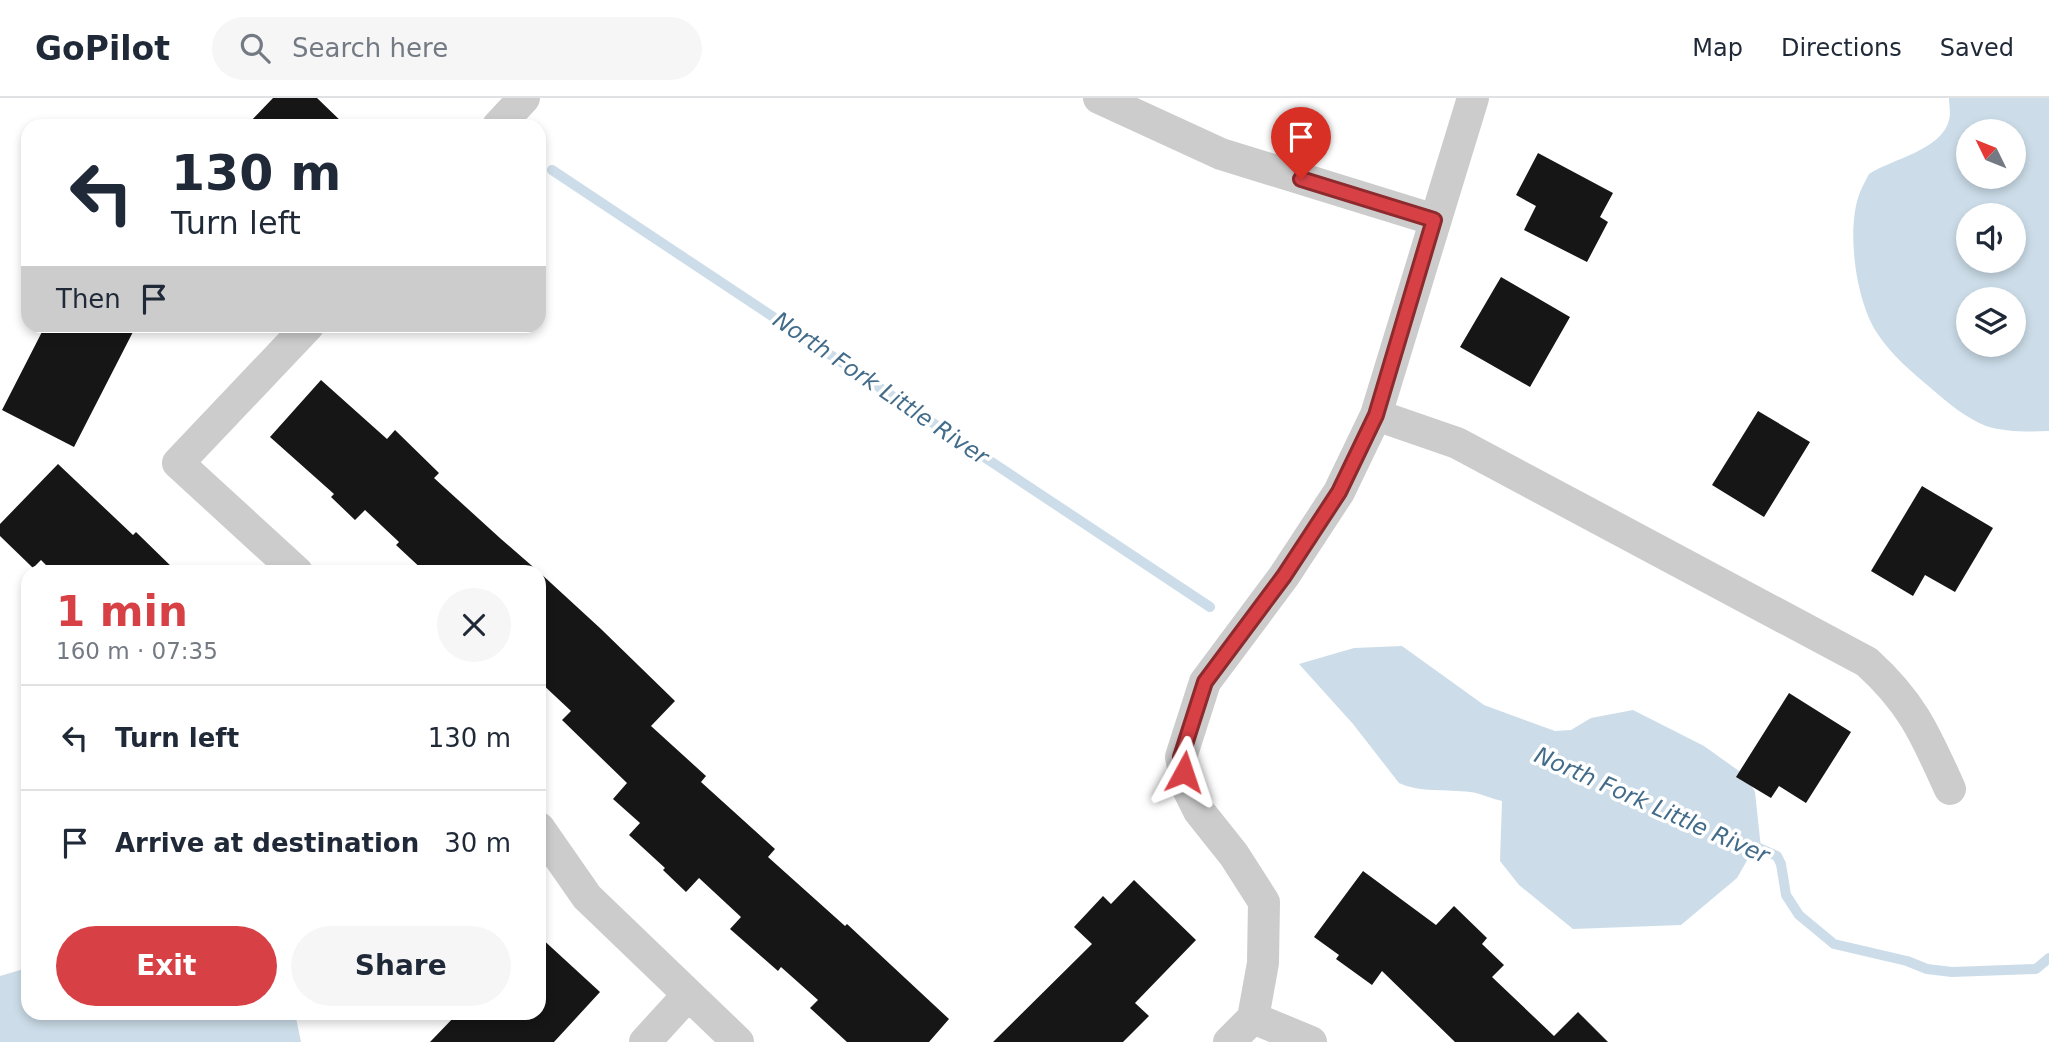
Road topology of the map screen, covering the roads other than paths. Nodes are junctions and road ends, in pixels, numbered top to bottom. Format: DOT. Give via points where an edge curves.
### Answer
graph roads {
  1 [pos="524,98"];
  2 [pos="1099,98"];
  3 [pos="1473,98"];
  4 [pos="504,119"];
  5 [pos="1434,220"];
  6 [pos="301,333"];
  7 [pos="1376,415"];
  8 [pos="289,565"];
  9 [pos="1950,789"];
  10 [pos="546,838"];
  11 [pos="688,996"];
  12 [pos="1253,1018"];
  13 [pos="645,1042"];
  14 [pos="738,1042"];
  15 [pos="1229,1042"];
  16 [pos="1311,1042"];
  1 -- 4 [label="street"];
  2 -- 5 [label="street" via="1221,154"];
  3 -- 5 [label="street"];
  5 -- 7 [label="street"];
  6 -- 8 [label="street" via="178,463"];
  7 -- 9 [label="street" via="1457,443 1867,662 1895,688 1919,721"];
  7 -- 12 [label="street" via="1339,492 1205,682 1181,757 1187,787 1199,811 1264,902 1263,963"];
  10 -- 11 [label="street" via="587,897"];
  11 -- 13 [label="street"];
  11 -- 14 [label="street"];
  12 -- 15 [label="street"];
  12 -- 16 [label="street"];
}
